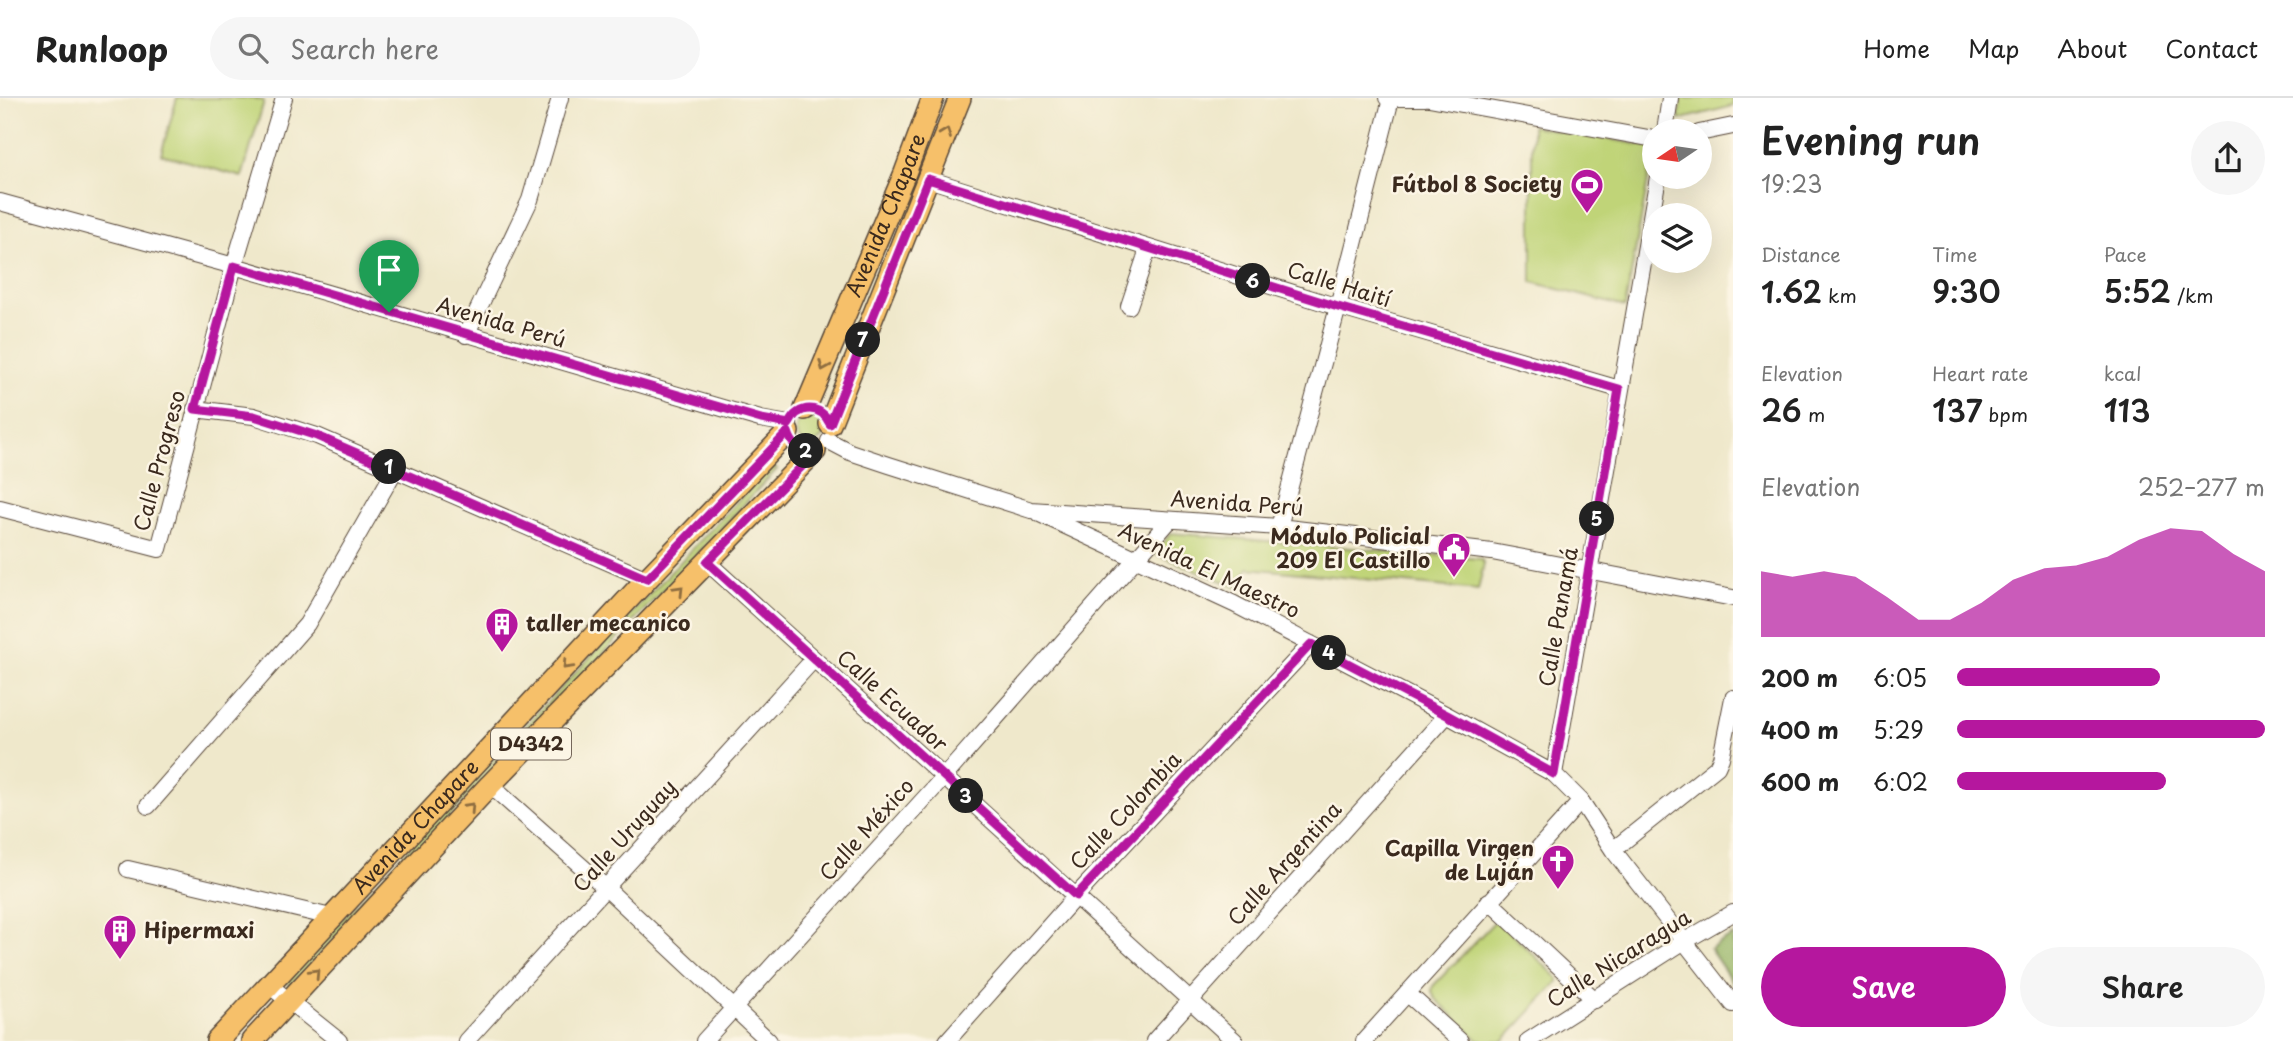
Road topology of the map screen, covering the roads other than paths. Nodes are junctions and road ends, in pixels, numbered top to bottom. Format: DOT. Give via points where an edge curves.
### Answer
graph roads {
  1 [pos="284,98"];
  2 [pos="560,98"];
  3 [pos="933,98"];
  4 [pos="960,98"];
  5 [pos="1389,98"];
  6 [pos="1427,98"];
  7 [pos="1670,98"];
  8 [pos="1667,119"];
  9 [pos="1733,126"];
  10 [pos="1712,130"];
  11 [pos="1642,137"];
  12 [pos="928,179"];
  13 [pos="1656,189"];
  14 [pos="0,202"];
  15 [pos="1148,249"];
  16 [pos="234,266"];
  17 [pos="1129,306"];
  18 [pos="1338,307"];
  19 [pos="466,335"];
  20 [pos="1619,389"];
  21 [pos="195,409"];
  22 [pos="805,409"];
  23 [pos="789,428"];
  24 [pos="825,439"];
  25 [pos="395,470"];
  26 [pos="0,508"];
  27 [pos="1031,510"];
  28 [pos="1170,520"];
  29 [pos="1279,527"];
  30 [pos="1136,560"];
  31 [pos="707,562"];
  32 [pos="1588,570"];
  33 [pos="647,579"];
  34 [pos="1733,598"];
  35 [pos="1311,644"];
  36 [pos="814,659"];
  37 [pos="1733,698"];
  38 [pos="1447,715"];
  39 [pos="1554,774"];
  40 [pos="944,777"];
  41 [pos="491,785"];
  42 [pos="1581,801"];
  43 [pos="148,806"];
  44 [pos="1613,850"];
  45 [pos="128,869"];
  46 [pos="606,888"];
  47 [pos="1076,896"];
  48 [pos="1489,901"];
  49 [pos="1733,914"];
  50 [pos="331,917"];
  51 [pos="1683,942"];
  52 [pos="269,985"];
  53 [pos="1407,993"];
  54 [pos="1191,1000"];
  55 [pos="1595,1000"];
  56 [pos="288,1002"];
  57 [pos="1733,1003"];
  58 [pos="733,1009"];
  59 [pos="217,1041"];
  60 [pos="252,1041"];
  61 [pos="339,1041"];
  62 [pos="466,1041"];
  63 [pos="704,1041"];
  64 [pos="769,1041"];
  65 [pos="947,1041"];
  66 [pos="1154,1041"];
  67 [pos="1236,1041"];
  68 [pos="1364,1041"];
  69 [pos="1460,1041"];
  70 [pos="1528,1041"];
  1 -- 16 [label="street, Calle Progreso"];
  2 -- 19 [label="street" via="530,200"];
  3 -- 22 [label="main road, Avenida Chapare / D4342, one-way"];
  12 -- 4 [label="main road, Avenida Chapare / D4342, one-way"];
  5 -- 6 [label="street"];
  5 -- 18 [label="street"];
  6 -- 11 [label="street"];
  7 -- 8 [label="street"];
  9 -- 10 [label="street"];
  12 -- 15 [label="street, Calle Haití"];
  12 -- 24 [label="main road, Avenida Chapare / D4342"];
  13 -- 20 [label="street, Calle Panamá"];
  14 -- 16 [label="street, Avenida Perú"];
  15 -- 17 [label="street"];
  15 -- 18 [label="street, Calle Haití"];
  16 -- 19 [label="street, Avenida Perú"];
  16 -- 21 [label="street, Calle Progreso"];
  18 -- 20 [label="street, Calle Haití"];
  18 -- 29 [label="street"];
  19 -- 23 [label="street, Avenida Perú"];
  20 -- 32 [label="street, Calle Panamá"];
  21 -- 25 [label="street" via="254,416 317,436"];
  21 -- 26 [label="street, Calle Progreso" via="159,549"];
  22 -- 23 [label="main road, D4342" via="793,416"];
  22 -- 24 [label="main road" via="821,411"];
  23 -- 24 [label="main road" via="791,441 804,451"];
  23 -- 33 [label="main road, Avenida Chapare / D4342"];
  24 -- 27 [label="street, Avenida Perú" via="850,452"];
  24 -- 31 [label="main road, Avenida Chapare / D4342"];
  25 -- 33 [label="street"];
  25 -- 43 [label="street" via="307,624"];
  27 -- 28 [label="street, Avenida Perú"];
  27 -- 30 [label="street, Avenida El Maestro"];
  28 -- 29 [label="street, Avenida Perú"];
  28 -- 30 [label="street, Calle México"];
  29 -- 32 [label="street, Avenida Perú" via="1492,552"];
  30 -- 35 [label="street, Avenida El Maestro"];
  30 -- 40 [label="street, Calle México"];
  31 -- 36 [label="street, Calle Ecuador"];
  41 -- 31 [label="main road, Avenida Chapare / D4342, one-way"];
  32 -- 34 [label="street, Avenida Perú"];
  32 -- 39 [label="street, Calle Panamá"];
  33 -- 50 [label="main road, Avenida Chapare / D4342, one-way"];
  35 -- 38 [label="street, Avenida El Maestro"];
  35 -- 47 [label="street, Calle Colombia"];
  36 -- 40 [label="street, Calle Ecuador"];
  36 -- 46 [label="street, Calle Uruguay"];
  37 -- 44 [label="street" via="1717,767"];
  38 -- 39 [label="street, Avenida El Maestro"];
  38 -- 54 [label="street, Calle Argentina"];
  39 -- 42 [label="street, Avenida El Maestro"];
  40 -- 47 [label="street, Calle Ecuador"];
  40 -- 58 [label="street, Calle México"];
  41 -- 46 [label="street"];
  56 -- 41 [label="main road, Avenida Chapare / D4342, one-way"];
  42 -- 44 [label="street, Avenida El Maestro"];
  42 -- 48 [label="street"];
  44 -- 51 [label="street, Avenida El Maestro"];
  45 -- 50 [label="street"];
  46 -- 58 [label="street"];
  46 -- 62 [label="street, Calle Uruguay"];
  47 -- 54 [label="street, Calle Ecuador"];
  47 -- 65 [label="street, Calle Colombia"];
  48 -- 53 [label="street"];
  48 -- 55 [label="street"];
  49 -- 51 [label="street, Calle Nicaragua"];
  50 -- 52 [label="main road, Avenida Chapare / D4342"];
  51 -- 55 [label="street, Calle Nicaragua"];
  51 -- 57 [label="street, Avenida El Maestro"];
  52 -- 56 [label="street"];
  52 -- 59 [label="main road, Avenida Chapare / D4342"];
  53 -- 68 [label="street"];
  53 -- 69 [label="street"];
  54 -- 66 [label="street, Calle Argentina"];
  54 -- 67 [label="street, Calle Ecuador"];
  55 -- 70 [label="street, Calle Nicaragua"];
  56 -- 60 [label="main road, Avenida Chapare / D4342"];
  56 -- 61 [label="street"];
  58 -- 63 [label="street, Calle México"];
  58 -- 64 [label="street"];
}
